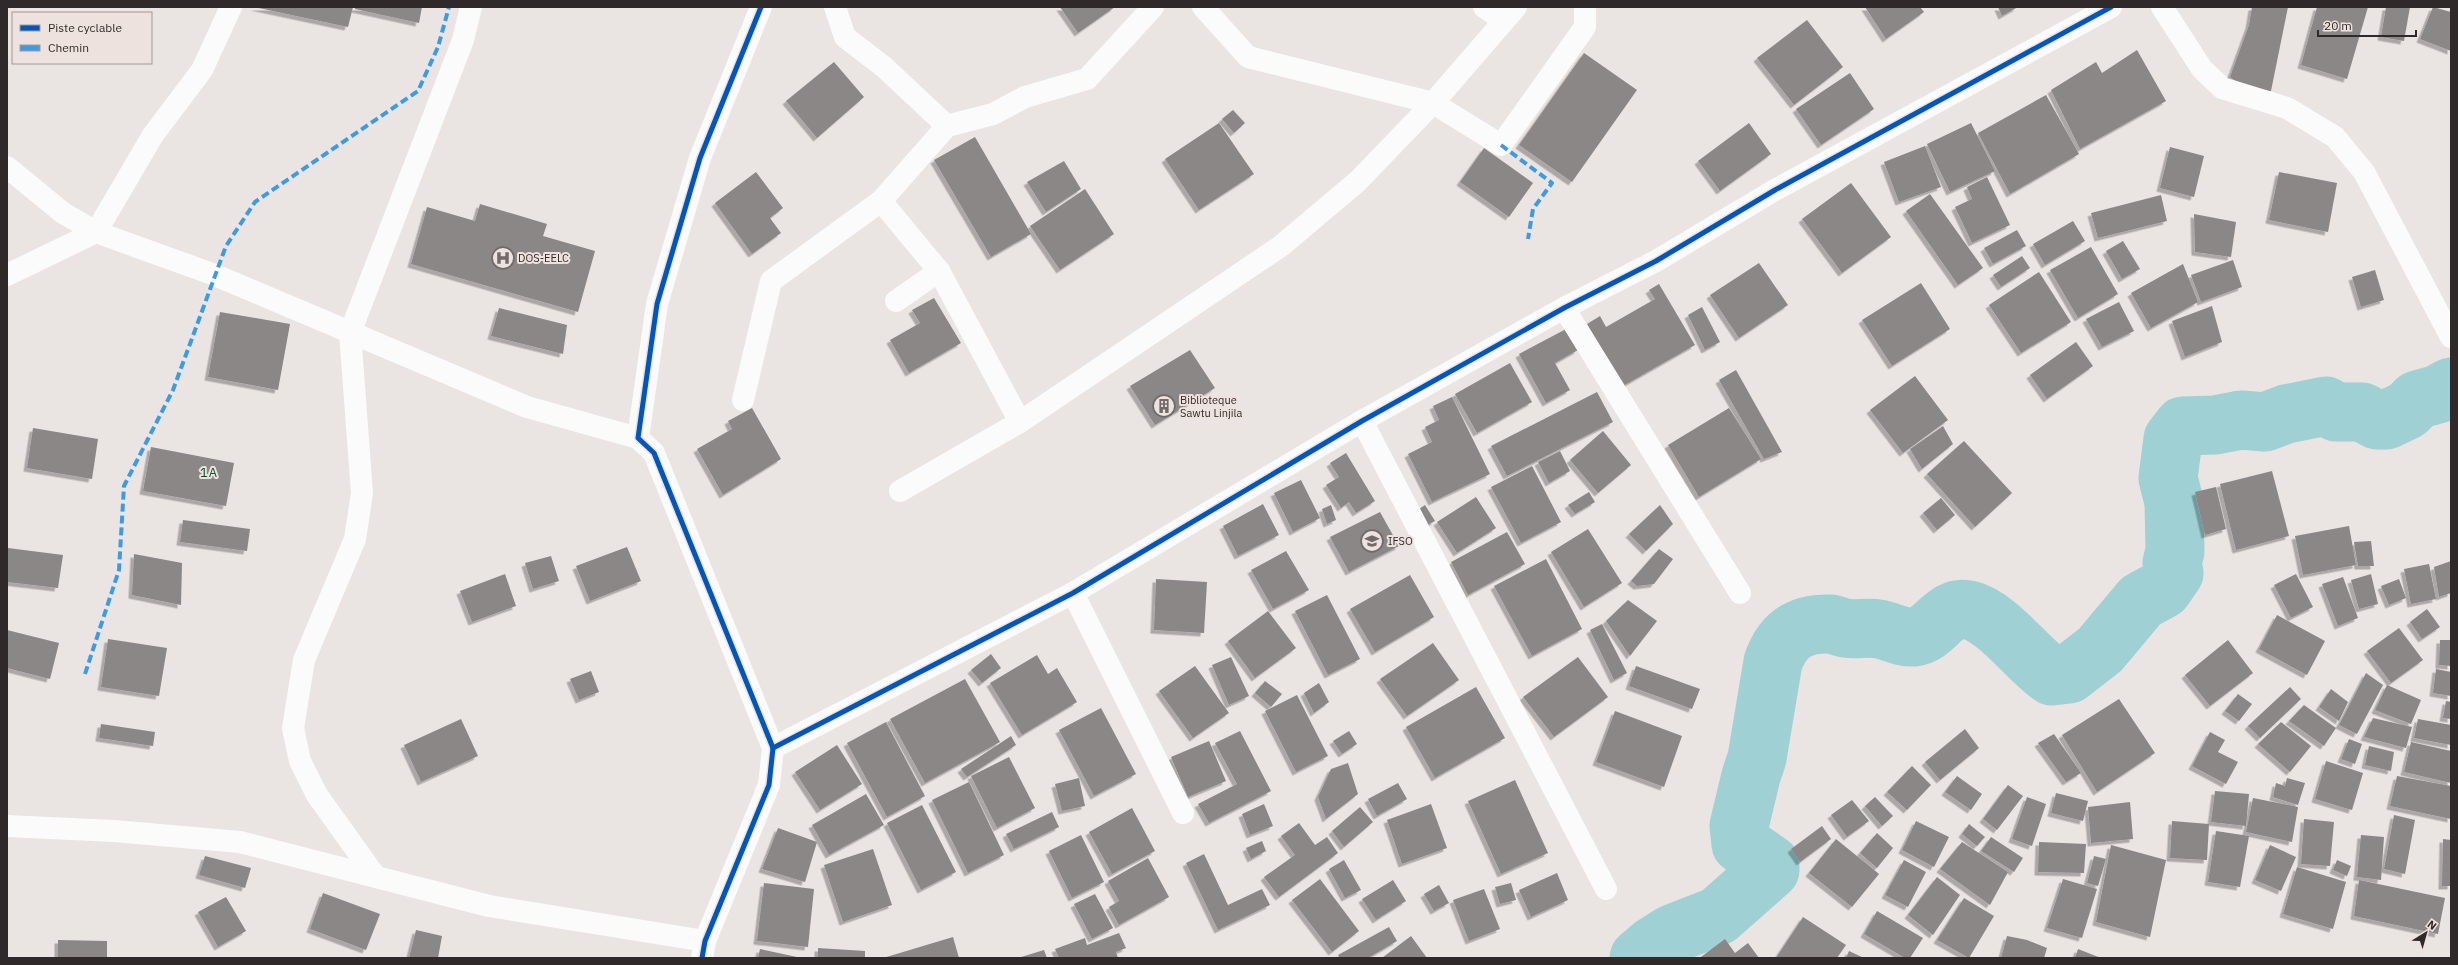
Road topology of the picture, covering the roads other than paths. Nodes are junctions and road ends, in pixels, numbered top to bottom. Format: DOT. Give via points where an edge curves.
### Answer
graph roads {
  1 [pos="231,7"];
  2 [pos="470,7"];
  3 [pos="761,7"];
  4 [pos="835,7"];
  5 [pos="1153,7"];
  6 [pos="1203,7"];
  7 [pos="1484,7"];
  8 [pos="1585,7"];
  9 [pos="2111,7"];
  10 [pos="2162,7"];
  11 [pos="1510,14"];
  12 [pos="1433,103"];
  13 [pos="947,126"];
  14 [pos="7,168"];
  15 [pos="880,201"];
  16 [pos="96,232"];
  17 [pos="940,271"];
  18 [pos="7,275"];
  19 [pos="896,301"];
  20 [pos="1564,308"];
  21 [pos="350,333"];
  22 [pos="2451,337"];
  23 [pos="743,400"];
  24 [pos="1362,421"];
  25 [pos="1020,422"];
  26 [pos="638,438"];
  27 [pos="900,490"];
  28 [pos="1073,593"];
  29 [pos="1740,593"];
  30 [pos="773,748"];
  31 [pos="1183,814"];
  32 [pos="7,826"];
  33 [pos="375,876"];
  34 [pos="1606,889"];
  35 [pos="703,949"];
  1 -- 16 [label="street" via="202,70 153,135"];
  2 -- 21 [label="street" via="462,40"];
  3 -- 26 [label="street" via="700,158 657,304"];
  4 -- 13 [label="street" via="845,37 884,67"];
  5 -- 13 [label="street" via="1087,79 1025,97 993,114"];
  6 -- 12 [label="street" via="1248,57"];
  7 -- 11 [label="street"];
  8 -- 12 [label="street" via="1585,27 1501,144"];
  9 -- 20 [label="street" via="1774,190 1656,261"];
  10 -- 22 [label="street" via="2202,69 2222,88 2287,108 2335,137 2364,172"];
  11 -- 12 [label="street"];
  12 -- 25 [label="street" via="1358,181 1281,246"];
  13 -- 15 [label="street"];
  14 -- 16 [label="street" via="63,213"];
  15 -- 17 [label="street"];
  15 -- 23 [label="street" via="771,281"];
  16 -- 18 [label="street"];
  16 -- 21 [label="street" via="215,275"];
  17 -- 19 [label="street"];
  17 -- 25 [label="street"];
  20 -- 24 [label="street"];
  20 -- 29 [label="street"];
  21 -- 26 [label="street" via="527,406"];
  21 -- 33 [label="street" via="361,500 355,539 304,660 293,728 300,761 317,795"];
  24 -- 28 [label="street"];
  24 -- 34 [label="street"];
  25 -- 27 [label="street"];
  26 -- 30 [label="street" via="654,453"];
  28 -- 30 [label="street"];
  28 -- 31 [label="street"];
  30 -- 35 [label="street" via="769,785"];
  32 -- 33 [label="street" via="114,831 240,842"];
  33 -- 35 [label="street" via="489,906"];
}
